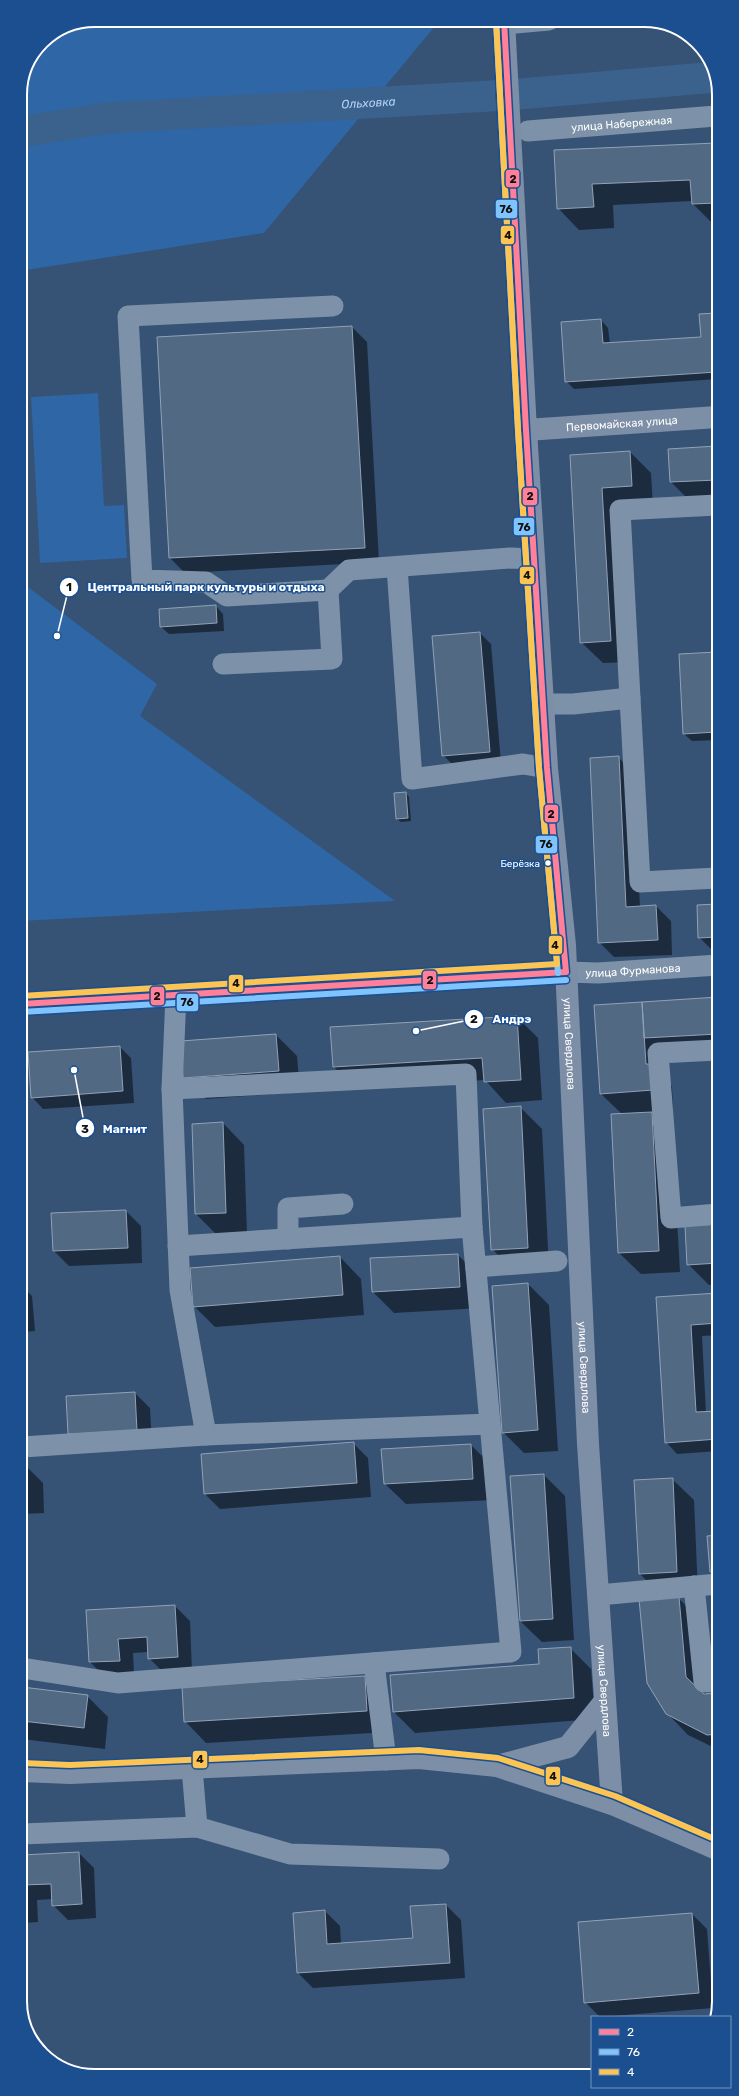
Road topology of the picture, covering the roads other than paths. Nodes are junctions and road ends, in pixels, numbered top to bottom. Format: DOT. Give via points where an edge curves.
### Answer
graph roads {
  1 [pos="504,27"];
  2 [pos="712,116"];
  3 [pos="519,131"];
  4 [pos="333,306"];
  5 [pos="712,417"];
  6 [pos="526,430"];
  7 [pos="712,505"];
  8 [pos="534,559"];
  9 [pos="397,567"];
  10 [pos="328,590"];
  11 [pos="223,664"];
  12 [pos="630,698"];
  13 [pos="543,704"];
  14 [pos="547,768"];
  15 [pos="712,878"];
  16 [pos="712,965"];
  17 [pos="566,972"];
  18 [pos="176,995"];
  19 [pos="27,1004"];
  20 [pos="712,1050"];
  21 [pos="172,1089"];
  22 [pos="343,1204"];
  23 [pos="712,1215"];
  24 [pos="472,1227"];
  25 [pos="288,1239"];
  26 [pos="178,1246"];
  27 [pos="557,1261"];
  28 [pos="476,1267"];
  29 [pos="490,1424"];
  30 [pos="206,1435"];
  31 [pos="27,1447"];
  32 [pos="712,1584"];
  33 [pos="694,1586"];
  34 [pos="599,1595"];
  35 [pos="374,1663"];
  36 [pos="27,1669"];
  37 [pos="712,1681"];
  38 [pos="605,1702"];
  39 [pos="386,1760"];
  40 [pos="497,1766"];
  41 [pos="192,1768"];
  42 [pos="27,1771"];
  43 [pos="612,1804"];
  44 [pos="197,1827"];
  45 [pos="27,1834"];
  46 [pos="712,1847"];
  47 [pos="439,1859"];
  1 -- 3 [label="main road, улица Свердлова" via="506,61"];
  2 -- 3 [label="street, улица Набережная"];
  3 -- 6 [label="main road, улица Свердлова"];
  4 -- 10 [label="street" via="128,316 142,580 206,582 227,596"];
  5 -- 6 [label="main road, Первомайская улица"];
  6 -- 8 [label="main road, улица Свердлова"];
  7 -- 12 [label="street" via="620,510"];
  8 -- 9 [label="street" via="510,558"];
  8 -- 13 [label="main road, улица Свердлова"];
  9 -- 10 [label="street" via="349,570"];
  9 -- 14 [label="street" via="412,779 523,764"];
  10 -- 11 [label="street" via="332,659"];
  12 -- 13 [label="street" via="573,704"];
  12 -- 15 [label="street" via="640,882"];
  13 -- 14 [label="main road, улица Свердлова"];
  14 -- 17 [label="main road, улица Свердлова"];
  16 -- 17 [label="street, улица Фурманова" via="598,973"];
  17 -- 18 [label="main road, улица Фурманова"];
  17 -- 34 [label="main road, улица Свердлова" via="588,1444"];
  18 -- 19 [label="main road, улица Фурманова"];
  18 -- 21 [label="street"];
  20 -- 23 [label="street" via="658,1054 671,1218"];
  21 -- 24 [label="street" via="466,1074"];
  21 -- 26 [label="street"];
  22 -- 25 [label="street" via="288,1208"];
  24 -- 25 [label="street"];
  24 -- 28 [label="street"];
  25 -- 26 [label="street"];
  26 -- 30 [label="street" via="180,1290"];
  27 -- 28 [label="street"];
  28 -- 29 [label="street"];
  29 -- 30 [label="street"];
  29 -- 35 [label="street" via="511,1652"];
  30 -- 31 [label="street"];
  32 -- 33 [label="street"];
  33 -- 34 [label="street"];
  33 -- 37 [label="street" via="704,1682"];
  34 -- 38 [label="main road, улица Свердлова"];
  35 -- 36 [label="street" via="118,1683"];
  35 -- 39 [label="street"];
  38 -- 40 [label="main road" via="568,1747"];
  38 -- 43 [label="main road, улица Свердлова"];
  39 -- 40 [label="main road" via="419,1758"];
  39 -- 41 [label="main road"];
  40 -- 43 [label="main road"];
  41 -- 42 [label="main road" via="70,1773"];
  41 -- 44 [label="street"];
  43 -- 46 [label="main road"];
  44 -- 45 [label="street"];
  44 -- 47 [label="street" via="290,1854"];
}
